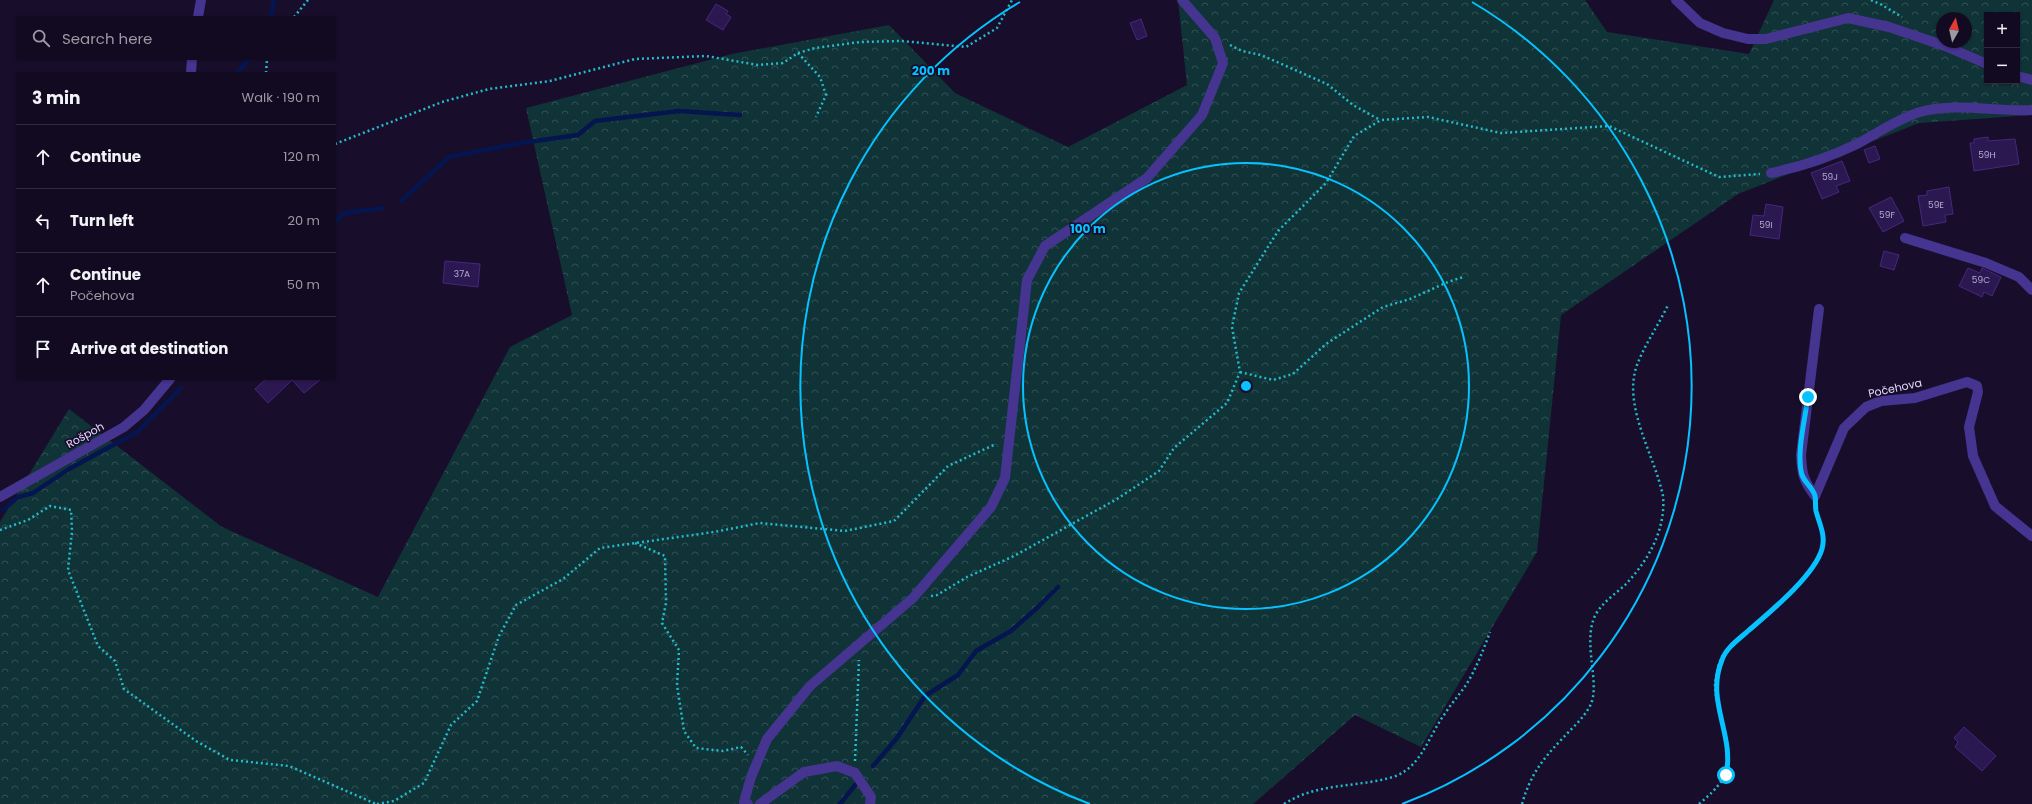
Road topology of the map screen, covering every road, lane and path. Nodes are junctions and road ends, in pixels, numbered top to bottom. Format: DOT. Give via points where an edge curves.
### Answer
graph roads {
  1 [pos="201,0"];
  2 [pos="308,0"];
  3 [pos="1012,0"];
  4 [pos="1182,0"];
  5 [pos="1676,0"];
  6 [pos="198,16"];
  7 [pos="295,16"];
  8 [pos="1215,38"];
  9 [pos="798,54"];
  10 [pos="192,60"];
  11 [pos="267,60"];
  12 [pos="1984,63"];
  13 [pos="191,72"];
  14 [pos="266,72"];
  15 [pos="2020,77"];
  16 [pos="2032,80"];
  17 [pos="2032,110"];
  18 [pos="816,117"];
  19 [pos="1381,120"];
  20 [pos="336,144"];
  21 [pos="1771,173"];
  22 [pos="1905,238"];
  23 [pos="1463,277"];
  24 [pos="2032,290"];
  25 [pos="1668,306"];
  26 [pos="1819,309"];
  27 [pos="1240,372"];
  28 [pos="169,380"];
  29 [pos="1009,438"];
  30 [pos="1815,496"];
  31 [pos="0,497"];
  32 [pos="0,530"];
  33 [pos="2032,536"];
  34 [pos="635,542"];
  35 [pos="913,598"];
  36 [pos="1490,632"];
  37 [pos="860,644"];
  38 [pos="855,773"];
  39 [pos="751,777"];
  40 [pos="745,803"];
  41 [pos="376,804"];
  42 [pos="760,804"];
  43 [pos="870,804"];
  44 [pos="1284,804"];
  45 [pos="1522,804"];
  46 [pos="1699,804"];
  1 -- 6 [label="street"];
  2 -- 7 [label="path"];
  3 -- 9 [label="path" via="997,28 966,47 902,41 860,42 815,48"];
  4 -- 8 [label="street"];
  5 -- 12 [label="street" via="1700,23 1723,33 1748,39 1766,39 1848,18 1889,26"];
  8 -- 19 [label="path" via="1327,84 1353,105"];
  8 -- 29 [label="street" via="1223,63 1202,114 1147,178 1045,246 1026,280"];
  9 -- 18 [label="path" via="820,77 826,95"];
  9 -- 20 [label="path" via="783,63 758,65 706,56 636,59 550,81 489,89 442,102"];
  10 -- 13 [label="street"];
  11 -- 14 [label="path"];
  15 -- 16 [label="street"];
  17 -- 21 [label="street" via="1952,106 1918,113 1885,126 1858,144 1798,167"];
  19 -- 21 [label="path" via="1428,117 1501,132 1609,126 1720,177"];
  19 -- 27 [label="path" via="1354,136 1326,184 1278,231 1239,294 1232,327"];
  22 -- 24 [label="street" via="2019,277"];
  23 -- 27 [label="path" via="1383,307 1326,344 1293,374 1273,380"];
  25 -- 45 [label="path" via="1637,366 1632,392 1663,496 1660,531 1637,571 1602,607 1594,619 1590,641 1593,691 1591,705 1539,764 1532,775"];
  26 -- 30 [label="street" via="1801,454 1802,474 1806,485"];
  27 -- 35 [label="path" via="1227,403 1174,448 1159,471 1116,499 1014,556 967,577 937,595"];
  28 -- 31 [label="street, Rošpoh" via="144,410 124,427"];
  29 -- 34 [label="path" via="948,466 894,521 845,531 760,523"];
  29 -- 35 [label="street" via="1005,478 991,507"];
  30 -- 33 [label="street, Počehova" via="1837,440 1844,428 1866,407 1881,402 1915,398 1967,382 1977,386 1978,392 1969,427 1973,456 1995,506"];
  30 -- 46 [label="path" via="1824,540 1816,563 1783,599 1732,645 1722,658 1715,684 1729,763 1720,785"];
  32 -- 41 [label="path" via="28,520 50,506 71,510 72,531 68,570 98,646 115,661 124,689 196,741 230,760 289,766"];
  34 -- 39 [label="path" via="665,556 666,603 662,623 679,650 677,685 684,730 696,748 723,750 741,747 751,758"];
  34 -- 41 [label="path" via="600,548 563,579 516,605 499,636 477,701 450,725 424,783 394,802"];
  35 -- 37 [label="street"];
  36 -- 44 [label="path" via="1466,685 1443,715 1424,750 1407,770 1381,780 1321,788"];
  37 -- 38 [label="path"];
  37 -- 39 [label="street" via="810,686 767,740"];
  38 -- 42 [label="street" via="837,766 804,772"];
  38 -- 43 [label="street" via="871,797"];
  39 -- 40 [label="street"];
}
